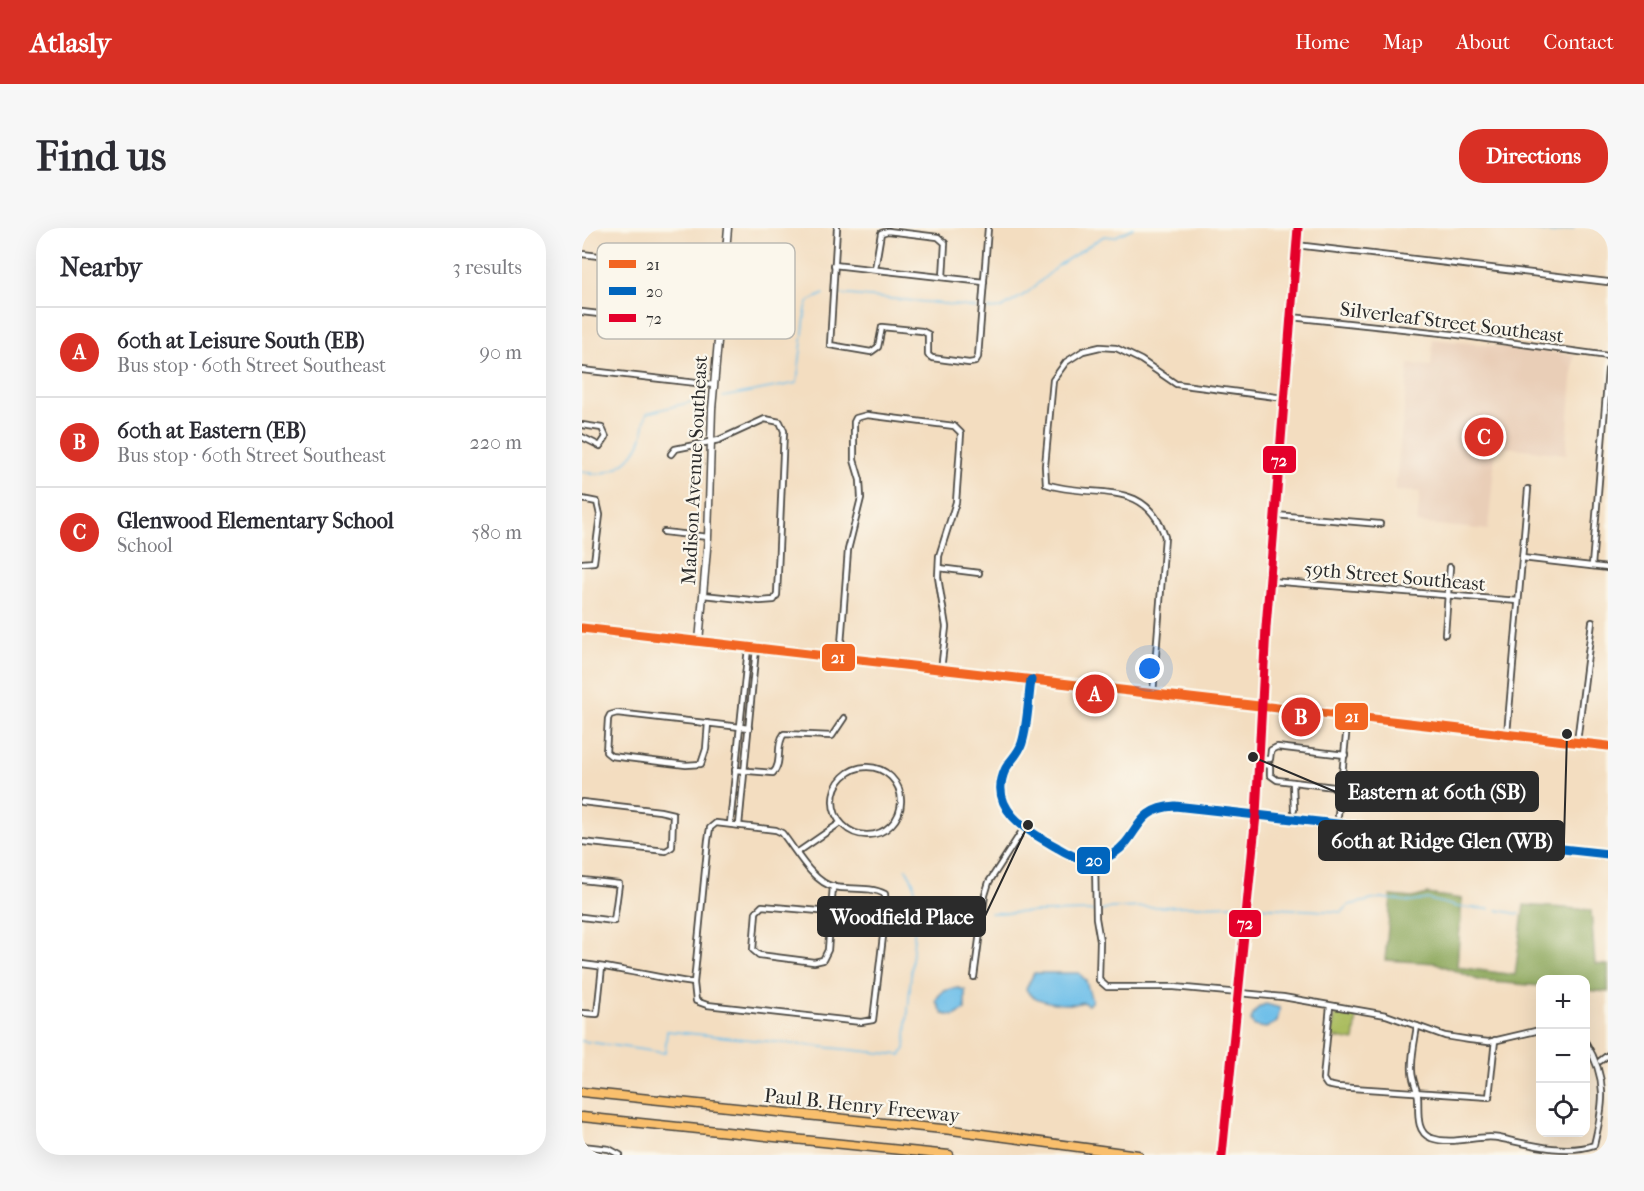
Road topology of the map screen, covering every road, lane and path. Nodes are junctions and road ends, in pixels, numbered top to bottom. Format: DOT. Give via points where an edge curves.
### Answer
graph roads {
  1 [pos="728,228"];
  2 [pos="837,228"];
  3 [pos="988,228"];
  4 [pos="1298,228"];
  5 [pos="727,243"];
  6 [pos="1296,245"];
  7 [pos="582,254"];
  8 [pos="597,256"];
  9 [pos="834,265"];
  10 [pos="875,269"];
  11 [pos="943,277"];
  12 [pos="984,282"];
  13 [pos="1608,282"];
  14 [pos="582,312"];
  15 [pos="597,314"];
  16 [pos="1291,317"];
  17 [pos="718,339"];
  18 [pos="1608,356"];
  19 [pos="582,370"];
  20 [pos="1608,370"];
  21 [pos="714,385"];
  22 [pos="1284,398"];
  23 [pos="582,425"];
  24 [pos="582,437"];
  25 [pos="711,443"];
  26 [pos="671,454"];
  27 [pos="1528,489"];
  28 [pos="582,499"];
  29 [pos="1275,515"];
  30 [pos="1380,524"];
  31 [pos="664,532"];
  32 [pos="708,537"];
  33 [pos="1522,558"];
  34 [pos="582,563"];
  35 [pos="1592,566"];
  36 [pos="1450,567"];
  37 [pos="939,568"];
  38 [pos="1608,568"];
  39 [pos="979,573"];
  40 [pos="1270,581"];
  41 [pos="703,595"];
  42 [pos="1448,595"];
  43 [pos="1518,601"];
  44 [pos="1592,622"];
  45 [pos="582,628"];
  46 [pos="1445,634"];
  47 [pos="699,642"];
  48 [pos="748,648"];
  49 [pos="756,648"];
  50 [pos="840,658"];
  51 [pos="941,670"];
  52 [pos="1031,680"];
  53 [pos="1153,694"];
  54 [pos="1262,706"];
  55 [pos="1348,716"];
  56 [pos="844,717"];
  57 [pos="708,723"];
  58 [pos="740,727"];
  59 [pos="748,728"];
  60 [pos="1508,734"];
  61 [pos="1577,742"];
  62 [pos="1608,746"];
  63 [pos="1345,755"];
  64 [pos="1260,761"];
  65 [pos="735,770"];
  66 [pos="744,771"];
  67 [pos="1293,782"];
  68 [pos="1342,788"];
  69 [pos="582,802"];
  70 [pos="1294,810"];
  71 [pos="1256,815"];
  72 [pos="1338,815"];
  73 [pos="840,822"];
  74 [pos="730,824"];
  75 [pos="739,825"];
  76 [pos="1024,828"];
  77 [pos="582,842"];
  78 [pos="798,852"];
  79 [pos="1608,854"];
  80 [pos="1095,861"];
  81 [pos="582,880"];
  82 [pos="833,886"];
  83 [pos="831,912"];
  84 [pos="582,917"];
  85 [pos="582,964"];
  86 [pos="602,967"];
  87 [pos="974,977"];
  88 [pos="694,983"];
  89 [pos="1238,992"];
  90 [pos="1330,1006"];
  91 [pos="582,1013"];
  92 [pos="1417,1026"];
  93 [pos="1536,1031"];
  94 [pos="1496,1040"];
  95 [pos="1590,1048"];
  96 [pos="1608,1055"];
  97 [pos="1600,1061"];
  98 [pos="582,1092"];
  99 [pos="1418,1094"];
  100 [pos="582,1117"];
  101 [pos="582,1146"];
  102 [pos="620,1155"];
  103 [pos="949,1155"];
  104 [pos="1138,1155"];
  105 [pos="1222,1155"];
  1 -- 5 [label="street, Madison Avenue Southeast"];
  2 -- 9 [label="street"];
  3 -- 12 [label="street"];
  4 -- 6 [label="street"];
  6 -- 13 [label="street"];
  6 -- 16 [label="street"];
  7 -- 8 [label="street"];
  9 -- 10 [label="street"];
  9 -- 12 [label="street" via="830,345 871,352 878,347 882,327 928,334 928,355 932,358 975,362"];
  10 -- 11 [label="street"];
  10 -- 11 [label="street" via="881,233 888,231 938,237 945,243"];
  11 -- 12 [label="street"];
  14 -- 15 [label="street"];
  16 -- 18 [label="street, Silverleaf Street Southeast"];
  16 -- 22 [label="street"];
  17 -- 21 [label="street, Madison Avenue Southeast"];
  19 -- 21 [label="street"];
  20 -- 35 [label="street"];
  21 -- 25 [label="street, Madison Avenue Southeast"];
  22 -- 29 [label="street"];
  22 -- 53 [label="street" via="1176,384 1133,356 1108,347 1092,348 1073,356 1053,380 1046,484 1127,495 1148,507 1165,537"];
  23 -- 24 [label="street" via="602,428 606,437 600,446"];
  25 -- 26 [label="street" via="675,449"];
  25 -- 32 [label="street, Madison Avenue Southeast"];
  25 -- 41 [label="street" via="759,421 780,422 784,439 777,595 774,600 760,601"];
  27 -- 33 [label="street"];
  28 -- 34 [label="street" via="597,502 600,515 594,562"];
  29 -- 30 [label="street"];
  29 -- 40 [label="street"];
  31 -- 32 [label="street"];
  32 -- 41 [label="street, Madison Avenue Southeast"];
  33 -- 35 [label="street"];
  33 -- 43 [label="street"];
  35 -- 38 [label="street"];
  36 -- 42 [label="street"];
  37 -- 39 [label="street"];
  37 -- 50 [label="street" via="956,502 961,434 954,426 856,418 853,438 861,498 848,550"];
  37 -- 51 [label="street" via="946,627"];
  40 -- 42 [label="street, 59th Street Southeast"];
  40 -- 54 [label="street"];
  41 -- 47 [label="street, Madison Avenue Southeast"];
  42 -- 43 [label="street, 59th Street Southeast"];
  42 -- 46 [label="street"];
  43 -- 60 [label="street"];
  44 -- 61 [label="street"];
  45 -- 47 [label="main road"];
  47 -- 48 [label="main road"];
  48 -- 49 [label="main road"];
  48 -- 58 [label="street"];
  49 -- 50 [label="main road"];
  49 -- 59 [label="street"];
  50 -- 51 [label="main road"];
  51 -- 52 [label="main road"];
  52 -- 53 [label="main road"];
  52 -- 76 [label="street" via="1022,742 1005,769 1001,785 1005,805"];
  53 -- 54 [label="main road"];
  54 -- 55 [label="main road"];
  54 -- 64 [label="street"];
  55 -- 60 [label="main road"];
  55 -- 63 [label="street"];
  56 -- 66 [label="street" via="832,736 784,734 773,773"];
  57 -- 57 [label="street" via="706,749 700,764 611,756 606,752 610,715"];
  57 -- 58 [label="street"];
  58 -- 59 [label="street"];
  58 -- 65 [label="street"];
  59 -- 66 [label="street"];
  60 -- 61 [label="main road"];
  61 -- 62 [label="main road"];
  63 -- 64 [label="street" via="1277,747 1271,750 1270,759"];
  63 -- 68 [label="street"];
  64 -- 67 [label="street" via="1270,766 1272,778"];
  64 -- 71 [label="street"];
  65 -- 66 [label="street"];
  65 -- 74 [label="street"];
  66 -- 75 [label="street"];
  67 -- 68 [label="street"];
  67 -- 70 [label="street"];
  68 -- 72 [label="street"];
  69 -- 77 [label="street" via="673,814 672,847 661,851"];
  71 -- 79 [label="street"];
  71 -- 80 [label="street" via="1159,807 1145,815 1115,853"];
  71 -- 89 [label="street"];
  73 -- 73 [label="street" via="866,834 888,828 901,806 896,782 879,768 851,771 834,793"];
  73 -- 78 [label="street"];
  74 -- 75 [label="street"];
  74 -- 88 [label="street" via="713,826 708,840"];
  75 -- 78 [label="street" via="776,830"];
  76 -- 80 [label="street" via="1070,855"];
  76 -- 87 [label="street" via="989,882"];
  78 -- 82 [label="street" via="820,881"];
  80 -- 89 [label="street" via="1102,984"];
  81 -- 84 [label="street" via="619,884 614,921"];
  82 -- 83 [label="street"];
  82 -- 88 [label="street" via="877,890 886,896 873,1020 861,1022 707,1005 696,1001"];
  83 -- 83 [label="street" via="828,950 823,960 755,953 759,908 766,905"];
  85 -- 86 [label="street"];
  86 -- 88 [label="street"];
  86 -- 91 [label="street" via="597,1014"];
  89 -- 90 [label="street"];
  89 -- 105 [label="street"];
  90 -- 92 [label="street" via="1386,1015"];
  90 -- 99 [label="street" via="1324,1083"];
  92 -- 94 [label="street" via="1445,1036"];
  92 -- 99 [label="street" via="1411,1069"];
  93 -- 94 [label="street"];
  94 -- 99 [label="street" via="1489,1097"];
  95 -- 97 [label="street"];
  96 -- 97 [label="street"];
  97 -- 99 [label="street" via="1605,1090 1599,1126 1594,1145 1580,1149 1530,1147 1499,1138 1464,1142 1431,1138 1419,1123"];
  98 -- 104 [label="highway, Paul B. Henry Freeway" via="952,1130"];
  100 -- 103 [label="highway, Paul B. Henry Freeway"];
  101 -- 102 [label="street" via="609,1149"];
}
